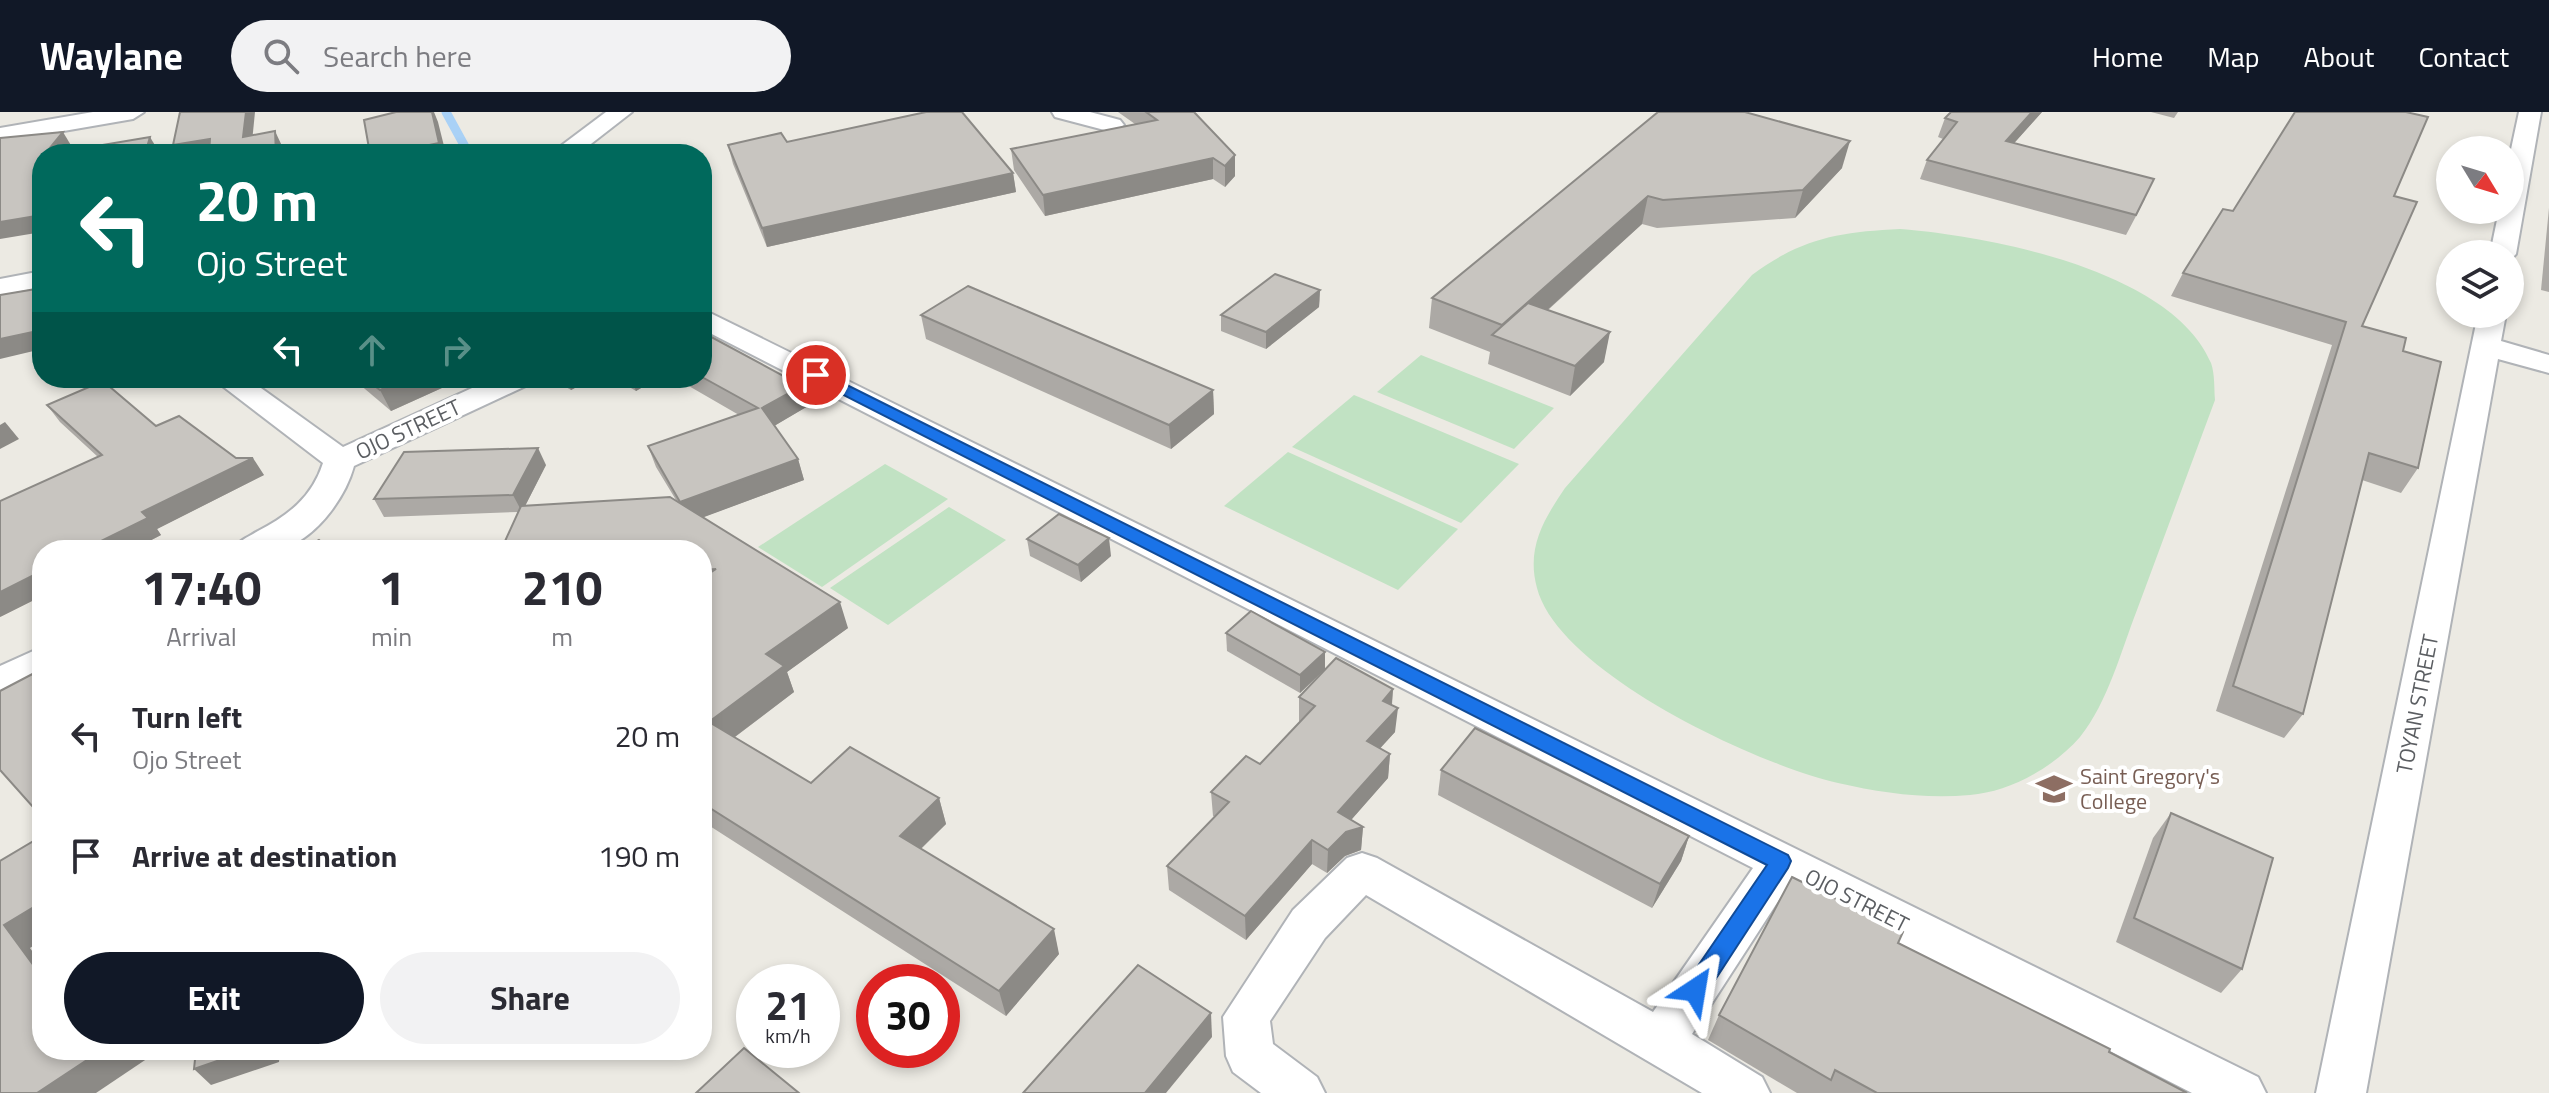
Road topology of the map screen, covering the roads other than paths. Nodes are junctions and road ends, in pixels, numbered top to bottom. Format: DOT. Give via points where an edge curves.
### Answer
graph roads {
  1 [pos="133,112"];
  2 [pos="621,112"];
  3 [pos="1063,112"];
  4 [pos="2530,112"];
  5 [pos="1112,125"];
  6 [pos="0,135"];
  7 [pos="576,144"];
  8 [pos="2506,240"];
  9 [pos="32,281"];
  10 [pos="0,287"];
  11 [pos="712,323"];
  12 [pos="2488,330"];
  13 [pos="2549,364"];
  14 [pos="241,388"];
  15 [pos="497,388"];
  16 [pos="340,460"];
  17 [pos="269,540"];
  18 [pos="32,666"];
  19 [pos="0,683"];
  20 [pos="1781,861"];
  21 [pos="1661,1041"];
  22 [pos="1300,1093"];
  23 [pos="1745,1093"];
  24 [pos="2241,1093"];
  25 [pos="2341,1093"];
  1 -- 6 [label="street"];
  2 -- 7 [label="street"];
  3 -- 5 [label="street"];
  4 -- 8 [label="street"];
  9 -- 10 [label="street"];
  11 -- 20 [label="street, OJO STREET"];
  12 -- 13 [label="street"];
  12 -- 25 [label="street, TOYAN STREET"];
  14 -- 16 [label="street"];
  15 -- 16 [label="street, OJO STREET"];
  16 -- 17 [label="street" via="334,489 296,526"];
  18 -- 19 [label="street"];
  20 -- 21 [label="street"];
  20 -- 24 [label="street, OJO STREET"];
  21 -- 22 [label="street" via="1362,871 1309,924 1246,1017 1250,1056"];
  21 -- 23 [label="street"];
}
